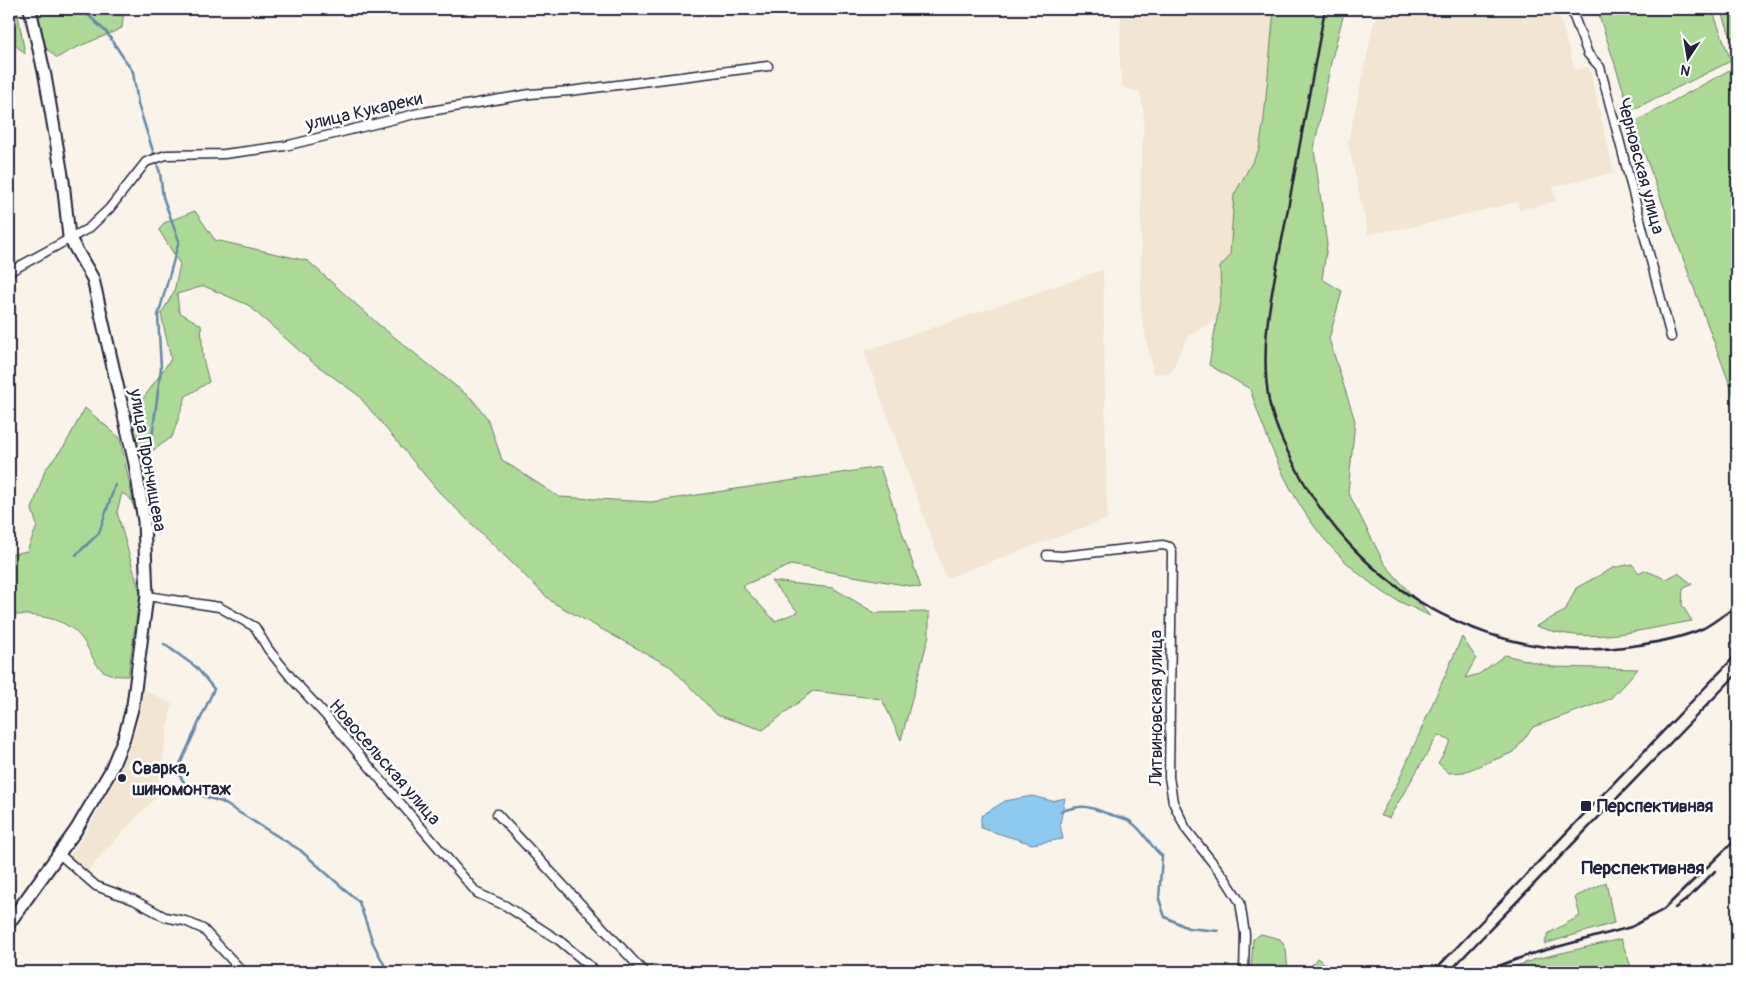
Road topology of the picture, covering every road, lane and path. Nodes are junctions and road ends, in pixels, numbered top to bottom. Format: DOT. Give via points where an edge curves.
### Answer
graph roads {
  1 [pos="30,9"];
  2 [pos="1571,9"];
  3 [pos="768,66"];
  4 [pos="68,237"];
  5 [pos="9,272"];
  6 [pos="1670,337"];
  7 [pos="1047,555"];
  8 [pos="147,596"];
  9 [pos="497,814"];
  10 [pos="58,853"];
  11 [pos="9,923"];
  12 [pos="243,972"];
  13 [pos="598,972"];
  14 [pos="644,972"];
  15 [pos="1244,972"];
  1 -- 4 [label="street, улица Прончищева" via="63,181"];
  2 -- 6 [label="street, Черновская улица" via="1588,54 1600,67"];
  3 -- 4 [label="street, улица Кукареки" via="520,96 419,113 285,146 224,154 166,155 146,162 89,228"];
  4 -- 5 [label="street, улица Кукареки"];
  4 -- 8 [label="street, улица Прончищева" via="93,279 133,455 144,521"];
  7 -- 15 [label="street, Литвиновская улица" via="1163,544 1170,546 1169,777 1173,802 1186,829 1240,902"];
  8 -- 10 [label="street, улица Прончищева" via="133,705 124,738 110,772 76,830"];
  8 -- 13 [label="street, Новосельская улица" via="219,608 255,627 293,680 477,892 506,906 560,941"];
  9 -- 14 [label="street"];
  10 -- 11 [label="street, улица Прончищева"];
  10 -- 12 [label="street" via="96,886 134,900 165,917 203,929"];
}
